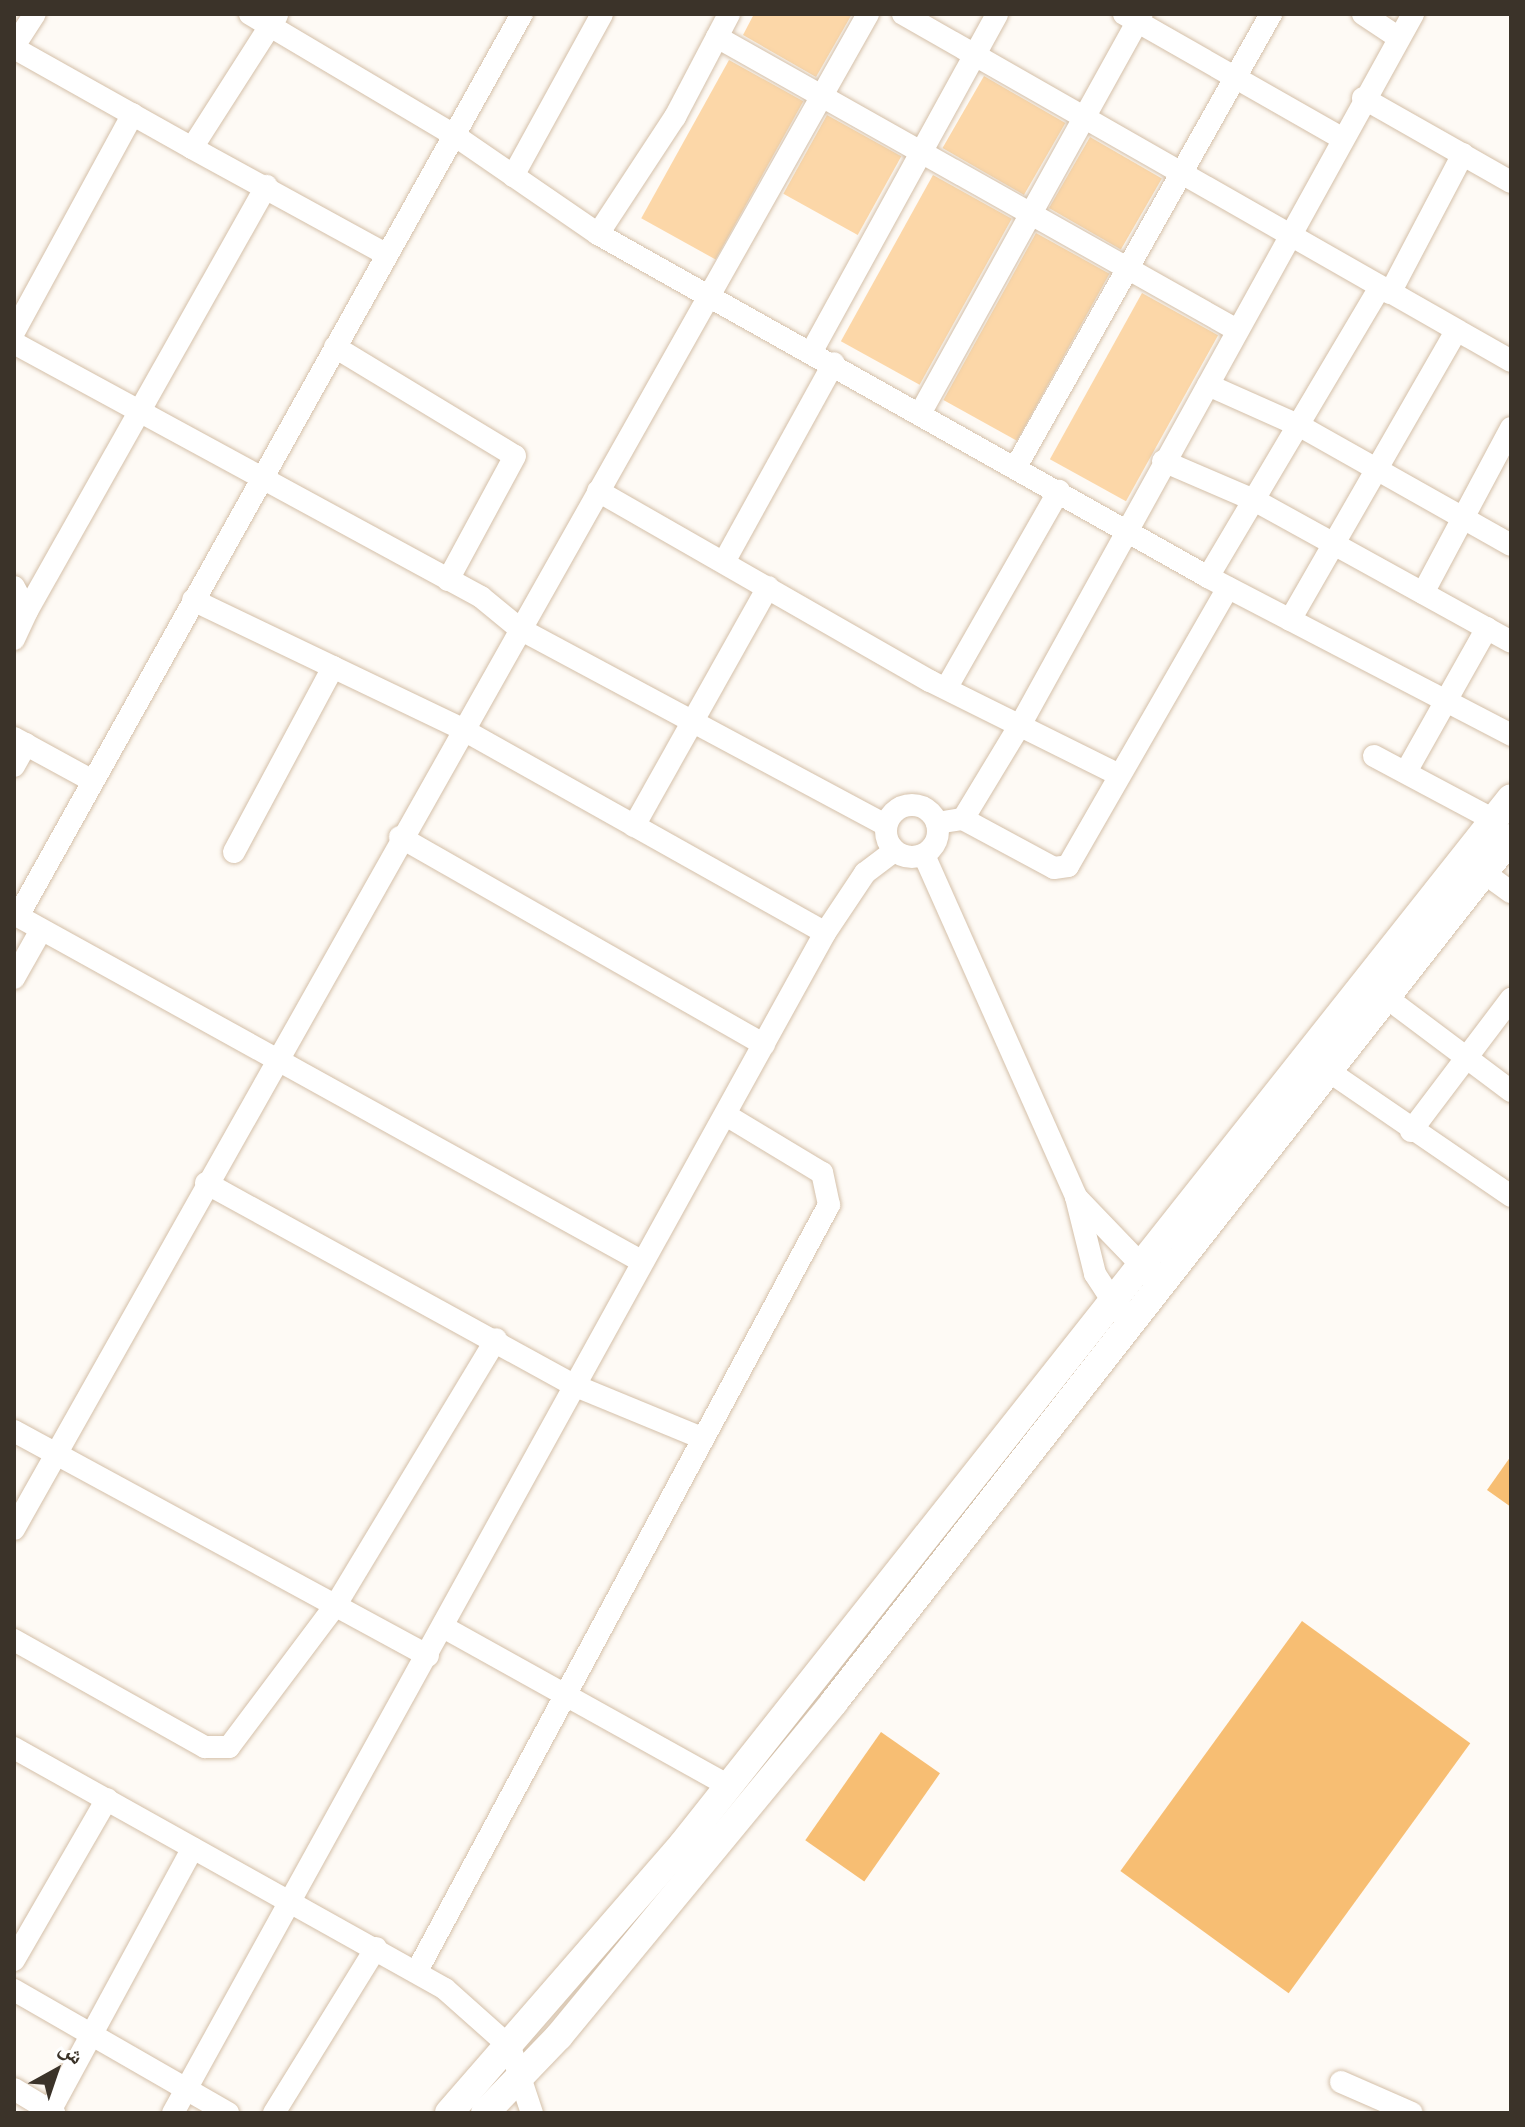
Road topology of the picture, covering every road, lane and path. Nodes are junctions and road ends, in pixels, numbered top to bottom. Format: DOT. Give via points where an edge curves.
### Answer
graph roads {
  1 [pos="35,14"];
  2 [pos="250,14"];
  3 [pos="522,14"];
  4 [pos="602,14"];
  5 [pos="729,14"];
  6 [pos="868,14"];
  7 [pos="903,14"];
  8 [pos="997,14"];
  9 [pos="1271,14"];
  10 [pos="1363,14"];
  11 [pos="1413,14"];
  12 [pos="1135,16"];
  13 [pos="274,20"];
  14 [pos="717,37"];
  15 [pos="1399,38"];
  16 [pos="14,47"];
  17 [pos="974,54"];
  18 [pos="1235,75"];
  19 [pos="824,94"];
  20 [pos="1363,98"];
  21 [pos="133,114"];
  22 [pos="1084,119"];
  23 [pos="457,137"];
  24 [pos="1340,137"];
  25 [pos="192,148"];
  26 [pos="922,153"];
  27 [pos="1463,154"];
  28 [pos="513,176"];
  29 [pos="1182,176"];
  30 [pos="1511,182"];
  31 [pos="266,186"];
  32 [pos="1032,215"];
  33 [pos="598,234"];
  34 [pos="1288,234"];
  35 [pos="386,254"];
  36 [pos="1131,271"];
  37 [pos="1385,290"];
  38 [pos="710,292"];
  39 [pos="1237,330"];
  40 [pos="1456,331"];
  41 [pos="335,347"];
  42 [pos="17,348"];
  43 [pos="812,351"];
  44 [pos="1511,361"];
  45 [pos="834,363"];
  46 [pos="1208,385"];
  47 [pos="921,412"];
  48 [pos="139,414"];
  49 [pos="1300,426"];
  50 [pos="1511,428"];
  51 [pos="1163,461"];
  52 [pos="1017,465"];
  53 [pos="1378,470"];
  54 [pos="258,480"];
  55 [pos="598,491"];
  56 [pos="1059,491"];
  57 [pos="1256,501"];
  58 [pos="1464,518"];
  59 [pos="1124,530"];
  60 [pos="1335,545"];
  61 [pos="1511,545"];
  62 [pos="724,562"];
  63 [pos="448,580"];
  64 [pos="1218,583"];
  65 [pos="14,587"];
  66 [pos="768,587"];
  67 [pos="1423,593"];
  68 [pos="193,600"];
  69 [pos="27,611"];
  70 [pos="1290,620"];
  71 [pos="520,629"];
  72 [pos="1503,632"];
  73 [pos="14,639"];
  74 [pos="333,667"];
  75 [pos="947,687"];
  76 [pos="1447,699"];
  77 [pos="694,719"];
  78 [pos="1023,720"];
  79 [pos="462,729"];
  80 [pos="1511,735"];
  81 [pos="20,741"];
  82 [pos="1374,756"];
  83 [pos="14,766"];
  84 [pos="1407,770"];
  85 [pos="1119,775"];
  86 [pos="93,781"];
  87 [pos="963,819"];
  88 [pos="1505,819"];
  89 [pos="937,823"];
  90 [pos="886,825"];
  91 [pos="634,826"];
  92 [pos="400,837"];
  93 [pos="894,851"];
  94 [pos="234,852"];
  95 [pos="924,855"];
  96 [pos="1483,872"];
  97 [pos="1511,892"];
  98 [pos="16,915"];
  99 [pos="41,930"];
  100 [pos="825,933"];
  101 [pos="14,978"];
  102 [pos="1387,998"];
  103 [pos="1511,999"];
  104 [pos="764,1045"];
  105 [pos="1466,1058"];
  106 [pos="279,1059"];
  107 [pos="1327,1070"];
  108 [pos="1511,1091"];
  109 [pos="726,1115"];
  110 [pos="1411,1131"];
  111 [pos="206,1183"];
  112 [pos="1511,1196"];
  113 [pos="1076,1197"];
  114 [pos="1138,1260"];
  115 [pos="641,1261"];
  116 [pos="1163,1288"];
  117 [pos="1109,1298"];
  118 [pos="1131,1326"];
  119 [pos="496,1339"];
  120 [pos="571,1384"];
  121 [pos="14,1431"];
  122 [pos="702,1438"];
  123 [pos="61,1456"];
  124 [pos="14,1529"];
  125 [pos="337,1603"];
  126 [pos="445,1628"];
  127 [pos="14,1640"];
  128 [pos="428,1656"];
  129 [pos="567,1697"];
  130 [pos="14,1748"];
  131 [pos="729,1786"];
  132 [pos="107,1799"];
  133 [pos="193,1848"];
  134 [pos="287,1900"];
  135 [pos="376,1948"];
  136 [pos="14,1960"];
  137 [pos="417,1971"];
  138 [pos="14,1990"];
  139 [pos="94,2035"];
  140 [pos="510,2047"];
  141 [pos="525,2074"];
  142 [pos="1341,2082"];
  143 [pos="187,2088"];
  144 [pos="14,2089"];
  145 [pos="52,2112"];
  146 [pos="173,2113"];
  147 [pos="228,2113"];
  148 [pos="274,2113"];
  149 [pos="449,2113"];
  150 [pos="485,2113"];
  151 [pos="532,2113"];
  152 [pos="1412,2113"];
  1 -- 16 [label="street"];
  2 -- 13 [label="street"];
  3 -- 23 [label="street"];
  4 -- 28 [label="street"];
  5 -- 14 [label="street"];
  6 -- 19 [label="street"];
  7 -- 17 [label="street"];
  8 -- 17 [label="street"];
  9 -- 18 [label="street"];
  10 -- 15 [label="street"];
  11 -- 15 [label="street"];
  12 -- 18 [label="street"];
  12 -- 22 [label="street"];
  13 -- 23 [label="street"];
  13 -- 25 [label="street"];
  14 -- 19 [label="street"];
  14 -- 33 [label="street"];
  15 -- 20 [label="street"];
  16 -- 21 [label="street"];
  17 -- 22 [label="street"];
  17 -- 26 [label="street"];
  18 -- 24 [label="street"];
  18 -- 29 [label="street"];
  19 -- 26 [label="street"];
  19 -- 38 [label="street"];
  20 -- 24 [label="street"];
  20 -- 27 [label="street"];
  21 -- 25 [label="street"];
  21 -- 42 [label="street"];
  22 -- 29 [label="street"];
  22 -- 32 [label="street"];
  23 -- 28 [label="street"];
  23 -- 35 [label="street"];
  24 -- 34 [label="street"];
  25 -- 31 [label="street"];
  26 -- 32 [label="street"];
  26 -- 43 [label="street"];
  27 -- 30 [label="street"];
  27 -- 37 [label="street"];
  28 -- 33 [label="street"];
  29 -- 34 [label="street"];
  29 -- 36 [label="street"];
  31 -- 35 [label="street"];
  31 -- 48 [label="street"];
  32 -- 36 [label="street"];
  32 -- 47 [label="street"];
  33 -- 38 [label="street"];
  34 -- 37 [label="street"];
  34 -- 39 [label="street"];
  35 -- 41 [label="street"];
  36 -- 39 [label="street"];
  36 -- 52 [label="street"];
  37 -- 40 [label="street"];
  37 -- 49 [label="street"];
  38 -- 43 [label="street"];
  38 -- 55 [label="street"];
  39 -- 46 [label="street"];
  40 -- 44 [label="street"];
  40 -- 53 [label="street"];
  41 -- 54 [label="street"];
  41 -- 63 [label="street" via="515,456"];
  42 -- 48 [label="street"];
  43 -- 45 [label="street"];
  45 -- 47 [label="street"];
  45 -- 62 [label="street"];
  46 -- 49 [label="street"];
  46 -- 51 [label="street"];
  47 -- 52 [label="street"];
  48 -- 54 [label="street"];
  48 -- 69 [label="street"];
  49 -- 53 [label="street"];
  49 -- 57 [label="street"];
  50 -- 58 [label="street"];
  51 -- 57 [label="street"];
  51 -- 59 [label="street"];
  52 -- 56 [label="street"];
  53 -- 58 [label="street"];
  53 -- 60 [label="street"];
  54 -- 63 [label="street"];
  54 -- 68 [label="street"];
  55 -- 62 [label="street"];
  55 -- 71 [label="street"];
  56 -- 59 [label="street"];
  56 -- 75 [label="street"];
  57 -- 60 [label="street"];
  57 -- 64 [label="street"];
  58 -- 61 [label="street"];
  58 -- 67 [label="street"];
  59 -- 64 [label="street"];
  59 -- 78 [label="street"];
  60 -- 67 [label="street"];
  60 -- 70 [label="street"];
  62 -- 66 [label="street"];
  63 -- 71 [label="street"];
  64 -- 70 [label="street"];
  64 -- 85 [label="street"];
  65 -- 69 [label="street"];
  66 -- 75 [label="street"];
  66 -- 77 [label="street"];
  67 -- 72 [label="street"];
  68 -- 74 [label="street"];
  68 -- 86 [label="street"];
  69 -- 73 [label="street"];
  70 -- 76 [label="street"];
  71 -- 77 [label="street"];
  71 -- 79 [label="street"];
  72 -- 76 [label="street"];
  74 -- 79 [label="street"];
  74 -- 94 [label="street"];
  75 -- 78 [label="street"];
  76 -- 80 [label="street"];
  76 -- 84 [label="street"];
  77 -- 90 [label="street"];
  77 -- 91 [label="street"];
  78 -- 85 [label="street"];
  78 -- 87 [label="street"];
  79 -- 91 [label="street"];
  79 -- 92 [label="street"];
  81 -- 83 [label="street"];
  81 -- 86 [label="street"];
  82 -- 84 [label="street"];
  84 -- 88 [label="street"];
  85 -- 87 [label="street" via="1072,862 1060,869"];
  86 -- 98 [label="street"];
  87 -- 89 [label="street"];
  88 -- 96 [label="main road"];
  88 -- 114 [label="main road"];
  89 -- 90 [label="street" via="918,805 904,805"];
  89 -- 95 [label="street" via="938,836"];
  90 -- 93 [label="street"];
  91 -- 100 [label="street"];
  92 -- 104 [label="street"];
  92 -- 106 [label="street"];
  93 -- 95 [label="street"];
  93 -- 100 [label="street" via="865,873"];
  95 -- 113 [label="street"];
  96 -- 97 [label="street"];
  96 -- 102 [label="main road"];
  98 -- 99 [label="street"];
  99 -- 101 [label="street"];
  99 -- 106 [label="street"];
  100 -- 104 [label="street"];
  102 -- 105 [label="street"];
  102 -- 107 [label="main road"];
  103 -- 105 [label="street"];
  104 -- 109 [label="street"];
  105 -- 108 [label="street"];
  105 -- 110 [label="street"];
  106 -- 111 [label="street"];
  106 -- 115 [label="street"];
  107 -- 110 [label="street"];
  107 -- 116 [label="main road"];
  109 -- 115 [label="street"];
  109 -- 122 [label="street" via="822,1173 832,1194"];
  110 -- 112 [label="street"];
  111 -- 119 [label="street"];
  111 -- 123 [label="street"];
  113 -- 114 [label="street"];
  113 -- 117 [label="street" via="1082,1238"];
  114 -- 116 [label="street"];
  114 -- 117 [label="main road"];
  115 -- 120 [label="street"];
  116 -- 118 [label="main road"];
  117 -- 118 [label="street"];
  117 -- 131 [label="main road"];
  118 -- 141 [label="main road" via="1000,1483 834,1702"];
  119 -- 120 [label="street"];
  119 -- 125 [label="street"];
  120 -- 122 [label="street"];
  120 -- 126 [label="street"];
  121 -- 123 [label="street"];
  122 -- 129 [label="street"];
  123 -- 124 [label="street"];
  123 -- 125 [label="street"];
  125 -- 127 [label="street" via="250,1724 219,1750"];
  125 -- 128 [label="street"];
  126 -- 128 [label="street"];
  126 -- 129 [label="street"];
  128 -- 134 [label="street"];
  129 -- 131 [label="street"];
  129 -- 137 [label="street"];
  130 -- 132 [label="street"];
  131 -- 140 [label="main road"];
  132 -- 133 [label="street"];
  132 -- 136 [label="street"];
  133 -- 134 [label="street"];
  133 -- 139 [label="street"];
  134 -- 135 [label="street"];
  134 -- 143 [label="street"];
  135 -- 137 [label="street"];
  135 -- 148 [label="street"];
  137 -- 140 [label="street"];
  138 -- 139 [label="street"];
  139 -- 143 [label="street"];
  139 -- 145 [label="street"];
  140 -- 141 [label="street"];
  140 -- 149 [label="main road"];
  141 -- 150 [label="main road"];
  141 -- 151 [label="street"];
  142 -- 152 [label="street"];
  143 -- 146 [label="street"];
  143 -- 147 [label="street"];
  144 -- 145 [label="street"];
}
